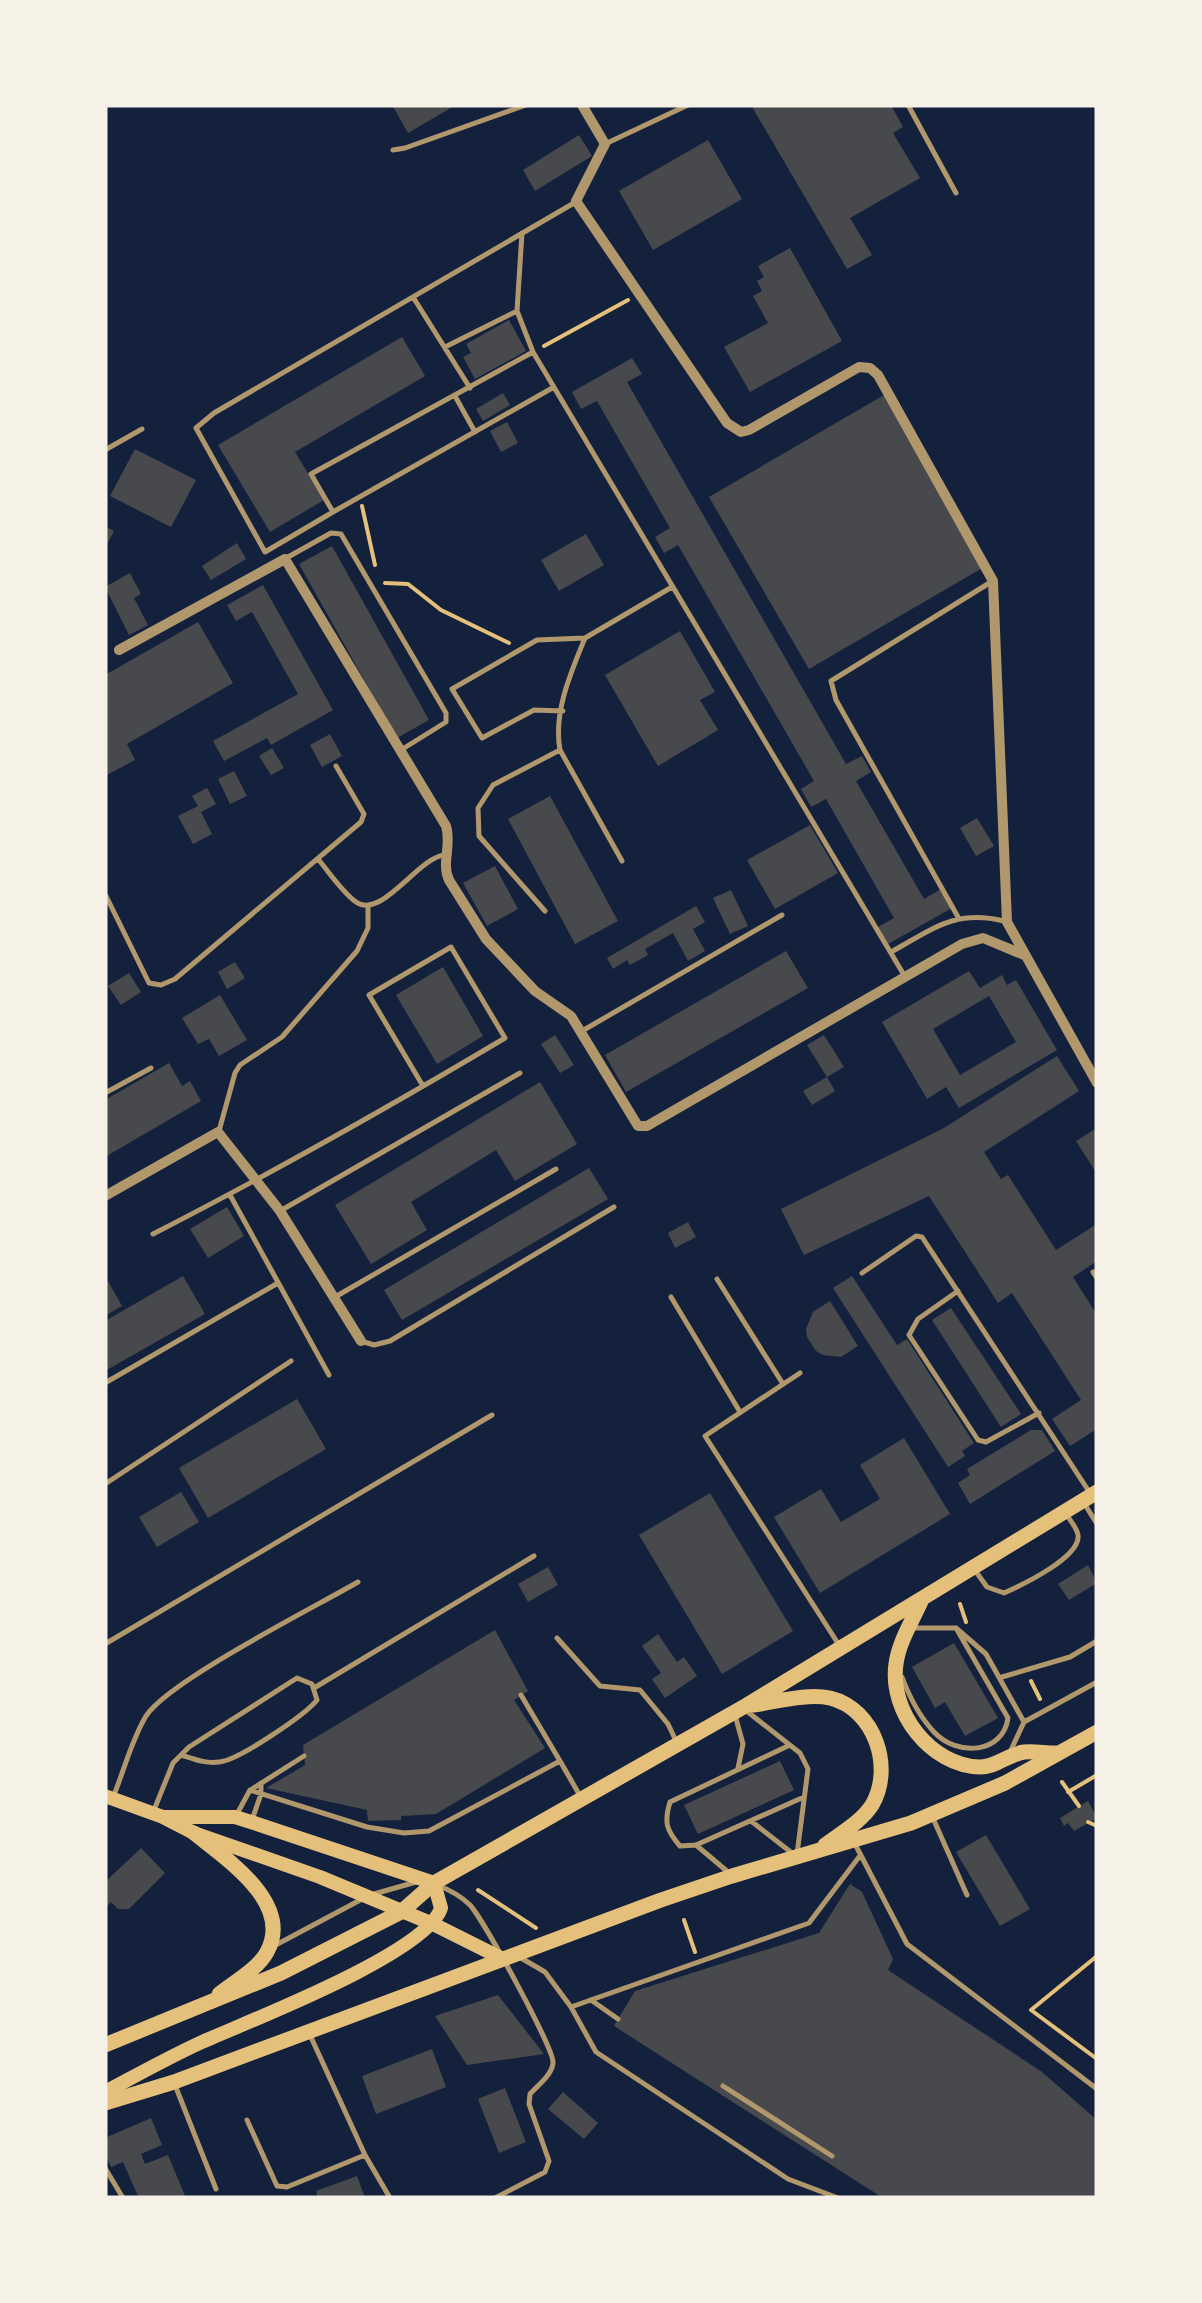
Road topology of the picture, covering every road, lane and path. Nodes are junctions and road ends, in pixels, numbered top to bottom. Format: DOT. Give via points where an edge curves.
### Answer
graph roads {
  1 [pos="526,105"];
  2 [pos="582,105"];
  3 [pos="688,105"];
  4 [pos="908,105"];
  5 [pos="605,144"];
  6 [pos="393,150"];
  7 [pos="956,193"];
  8 [pos="576,201"];
  9 [pos="522,233"];
  10 [pos="641,293"];
  11 [pos="413,297"];
  12 [pos="517,312"];
  13 [pos="446,347"];
  14 [pos="532,352"];
  15 [pos="470,388"];
  16 [pos="554,388"];
  17 [pos="455,396"];
  18 [pos="142,429"];
  19 [pos="475,432"];
  20 [pos="105,450"];
  21 [pos="360,497"];
  22 [pos="333,512"];
  23 [pos="285,559"];
  24 [pos="993,580"];
  25 [pos="368,581"];
  26 [pos="672,587"];
  27 [pos="585,638"];
  28 [pos="520,648"];
  29 [pos="120,650"];
  30 [pos="562,711"];
  31 [pos="400,750"];
  32 [pos="560,750"];
  33 [pos="336,766"];
  34 [pos="447,855"];
  35 [pos="317,859"];
  36 [pos="622,861"];
  37 [pos="105,894"];
  38 [pos="368,906"];
  39 [pos="545,910"];
  40 [pos="782,915"];
  41 [pos="958,917"];
  42 [pos="1007,922"];
  43 [pos="891,952"];
  44 [pos="1025,956"];
  45 [pos="906,976"];
  46 [pos="582,1031"];
  47 [pos="151,1068"];
  48 [pos="520,1073"];
  49 [pos="1097,1083"];
  50 [pos="423,1086"];
  51 [pos="105,1093"];
  52 [pos="218,1132"];
  53 [pos="556,1169"];
  54 [pos="255,1182"];
  55 [pos="230,1195"];
  56 [pos="105,1196"];
  57 [pos="614,1207"];
  58 [pos="280,1211"];
  59 [pos="153,1234"];
  60 [pos="862,1273"];
  61 [pos="717,1279"];
  62 [pos="278,1283"];
  63 [pos="958,1292"];
  64 [pos="670,1296"];
  65 [pos="335,1297"];
  66 [pos="361,1340"];
  67 [pos="290,1362"];
  68 [pos="800,1373"];
  69 [pos="330,1374"];
  70 [pos="105,1383"];
  71 [pos="784,1384"];
  72 [pos="740,1412"];
  73 [pos="1039,1414"];
  74 [pos="492,1416"];
  75 [pos="105,1484"];
  76 [pos="1090,1496"];
  77 [pos="1065,1511"];
  78 [pos="1097,1524"];
  79 [pos="534,1556"];
  80 [pos="973,1567"];
  81 [pos="358,1582"];
  82 [pos="923,1598"];
  83 [pos="909,1628"];
  84 [pos="956,1628"];
  85 [pos="558,1638"];
  86 [pos="1097,1641"];
  87 [pos="105,1644"];
  88 [pos="841,1647"];
  89 [pos="896,1660"];
  90 [pos="1002,1677"];
  91 [pos="1097,1682"];
  92 [pos="314,1688"];
  93 [pos="521,1695"];
  94 [pos="741,1708"];
  95 [pos="1024,1722"];
  96 [pos="1097,1732"];
  97 [pos="678,1746"];
  98 [pos="790,1746"];
  99 [pos="1059,1754"];
  100 [pos="181,1755"];
  101 [pos="304,1756"];
  102 [pos="1004,1760"];
  103 [pos="560,1761"];
  104 [pos="738,1768"];
  105 [pos="1097,1776"];
  106 [pos="1062,1782"];
  107 [pos="261,1783"];
  108 [pos="250,1790"];
  109 [pos="1068,1792"];
  110 [pos="262,1794"];
  111 [pos="109,1797"];
  112 [pos="804,1798"];
  113 [pos="583,1801"];
  114 [pos="1079,1806"];
  115 [pos="930,1813"];
  116 [pos="158,1815"];
  117 [pos="235,1817"];
  118 [pos="751,1821"];
  119 [pos="250,1822"];
  120 [pos="1088,1822"];
  121 [pos="1097,1826"];
  122 [pos="194,1833"];
  123 [pos="696,1845"];
  124 [pos="856,1849"];
  125 [pos="818,1850"];
  126 [pos="796,1856"];
  127 [pos="732,1876"];
  128 [pos="434,1884"];
  129 [pos="478,1890"];
  130 [pos="966,1895"];
  131 [pos="366,1897"];
  132 [pos="401,1912"];
  133 [pos="684,1920"];
  134 [pos="432,1924"];
  135 [pos="536,1928"];
  136 [pos="270,1949"];
  137 [pos="1097,1956"];
  138 [pos="509,1957"];
  139 [pos="698,1960"];
  140 [pos="591,2000"];
  141 [pos="202,2006"];
  142 [pos="571,2007"];
  143 [pos="618,2019"];
  144 [pos="308,2031"];
  145 [pos="105,2045"];
  146 [pos="1097,2060"];
  147 [pos="174,2082"];
  148 [pos="723,2086"];
  149 [pos="1097,2089"];
  150 [pos="105,2092"];
  151 [pos="105,2103"];
  152 [pos="247,2120"];
  153 [pos="365,2155"];
  154 [pos="832,2156"];
  155 [pos="105,2168"];
  156 [pos="216,2189"];
  157 [pos="123,2198"];
  158 [pos="390,2198"];
  159 [pos="495,2198"];
  160 [pos="838,2198"];
  1 -- 6 [label="lane"];
  2 -- 5 [label="street"];
  3 -- 5 [label="lane"];
  4 -- 7 [label="lane"];
  5 -- 8 [label="street"];
  8 -- 9 [label="lane"];
  8 -- 10 [label="street"];
  9 -- 11 [label="lane"];
  9 -- 12 [label="lane"];
  10 -- 14 [label="path"];
  10 -- 24 [label="street" via="727,423 741,432 859,367 870,368"];
  11 -- 13 [label="lane"];
  11 -- 22 [label="lane" via="196,428 266,552"];
  12 -- 13 [label="lane"];
  12 -- 14 [label="lane"];
  13 -- 15 [label="lane"];
  14 -- 15 [label="lane"];
  14 -- 16 [label="lane"];
  15 -- 17 [label="lane"];
  16 -- 19 [label="lane"];
  16 -- 26 [label="lane"];
  17 -- 19 [label="lane"];
  17 -- 22 [label="lane" via="311,474"];
  18 -- 20 [label="lane"];
  19 -- 21 [label="lane"];
  21 -- 22 [label="lane"];
  21 -- 25 [label="path" via="376,562"];
  23 -- 25 [label="lane" via="341,534"];
  23 -- 29 [label="street"];
  23 -- 31 [label="street"];
  24 -- 41 [label="lane" via="831,681"];
  24 -- 42 [label="street"];
  25 -- 28 [label="path" via="408,584 441,610"];
  25 -- 31 [label="lane" via="446,713 446,722"];
  26 -- 27 [label="lane"];
  26 -- 43 [label="lane"];
  27 -- 28 [label="lane" via="537,640"];
  27 -- 30 [label="lane"];
  28 -- 30 [label="lane" via="452,689 482,738 534,710"];
  30 -- 32 [label="lane" via="556,730"];
  31 -- 34 [label="street" via="446,826"];
  32 -- 36 [label="lane"];
  32 -- 39 [label="lane" via="494,785 478,808 479,836"];
  33 -- 35 [label="lane" via="364,814"];
  34 -- 38 [label="lane" via="433,856"];
  34 -- 46 [label="street" via="448,880 486,939"];
  35 -- 37 [label="lane" via="161,985 148,983"];
  35 -- 38 [label="lane" via="358,904"];
  38 -- 52 [label="lane" via="368,928 357,951 282,1037 240,1065"];
  40 -- 46 [label="lane"];
  41 -- 42 [label="lane"];
  41 -- 43 [label="lane"];
  42 -- 44 [label="street"];
  43 -- 45 [label="lane"];
  44 -- 45 [label="street" via="983,938"];
  44 -- 49 [label="street"];
  45 -- 46 [label="street" via="647,1126 633,1123"];
  47 -- 51 [label="lane"];
  48 -- 58 [label="lane"];
  50 -- 50 [label="lane" via="369,995 451,947 504,1038"];
  50 -- 54 [label="lane"];
  52 -- 54 [label="street"];
  52 -- 56 [label="street"];
  53 -- 65 [label="lane"];
  54 -- 55 [label="lane"];
  54 -- 58 [label="street"];
  55 -- 59 [label="lane"];
  55 -- 62 [label="lane"];
  57 -- 66 [label="lane" via="390,1341"];
  58 -- 65 [label="street"];
  60 -- 63 [label="lane" via="922,1237"];
  61 -- 71 [label="lane"];
  62 -- 69 [label="lane"];
  62 -- 70 [label="lane"];
  63 -- 73 [label="lane"];
  63 -- 73 [label="lane" via="918,1320 909,1335 978,1440"];
  64 -- 72 [label="lane"];
  65 -- 66 [label="street"];
  67 -- 75 [label="lane"];
  68 -- 71 [label="lane"];
  71 -- 72 [label="lane"];
  72 -- 88 [label="lane" via="705,1436"];
  73 -- 76 [label="lane"];
  74 -- 87 [label="lane"];
  76 -- 77 [label="main road"];
  76 -- 78 [label="lane"];
  77 -- 80 [label="main road"];
  77 -- 80 [label="lane" via="1078,1531 1069,1556 1004,1593 987,1588"];
  79 -- 92 [label="lane"];
  80 -- 82 [label="main road"];
  81 -- 111 [label="lane" via="159,1701"];
  82 -- 83 [label="main road"];
  82 -- 88 [label="main road"];
  83 -- 84 [label="lane"];
  83 -- 89 [label="main road"];
  84 -- 89 [label="lane" via="1008,1718 1001,1739 991,1745 960,1748 934,1732"];
  84 -- 90 [label="lane"];
  85 -- 97 [label="lane" via="600,1686 640,1690"];
  86 -- 90 [label="lane" via="1070,1657"];
  88 -- 94 [label="main road"];
  89 -- 102 [label="main road" via="904,1710 926,1745 957,1764 983,1767"];
  90 -- 95 [label="lane"];
  91 -- 95 [label="lane"];
  92 -- 100 [label="lane" via="297,1678"];
  92 -- 100 [label="lane" via="318,1700 307,1713 224,1762"];
  93 -- 103 [label="lane"];
  94 -- 97 [label="main road"];
  94 -- 98 [label="lane"];
  94 -- 104 [label="lane"];
  94 -- 125 [label="main road" via="829,1698 870,1731 882,1760 876,1796 861,1818"];
  95 -- 102 [label="lane"];
  96 -- 99 [label="main road"];
  97 -- 113 [label="main road"];
  98 -- 104 [label="lane"];
  98 -- 112 [label="lane" via="808,1769"];
  99 -- 102 [label="main road" via="1022,1752"];
  99 -- 115 [label="main road"];
  100 -- 116 [label="lane"];
  101 -- 107 [label="lane"];
  103 -- 110 [label="lane" via="429,1831 367,1826"];
  103 -- 113 [label="lane"];
  104 -- 123 [label="lane" via="670,1802 668,1832 680,1846"];
  105 -- 109 [label="path"];
  106 -- 109 [label="path"];
  107 -- 108 [label="lane"];
  107 -- 110 [label="lane"];
  108 -- 110 [label="lane"];
  108 -- 117 [label="lane"];
  109 -- 114 [label="path"];
  110 -- 119 [label="lane"];
  111 -- 116 [label="main road"];
  112 -- 118 [label="lane"];
  112 -- 126 [label="lane"];
  113 -- 128 [label="main road"];
  115 -- 124 [label="main road"];
  115 -- 130 [label="lane"];
  116 -- 117 [label="main road"];
  116 -- 122 [label="main road"];
  117 -- 119 [label="main road"];
  118 -- 123 [label="lane"];
  118 -- 126 [label="lane"];
  119 -- 128 [label="main road"];
  120 -- 121 [label="path"];
  122 -- 131 [label="main road"];
  122 -- 136 [label="main road" via="258,1892 271,1923"];
  123 -- 127 [label="lane"];
  124 -- 125 [label="main road"];
  124 -- 139 [label="lane" via="809,1924"];
  124 -- 149 [label="lane" via="907,1944"];
  125 -- 126 [label="main road"];
  126 -- 127 [label="main road"];
  127 -- 138 [label="main road"];
  128 -- 131 [label="lane" via="400,1885"];
  128 -- 132 [label="main road"];
  128 -- 134 [label="main road" via="442,1908"];
  128 -- 138 [label="lane" via="471,1906"];
  129 -- 135 [label="path"];
  131 -- 132 [label="main road"];
  131 -- 136 [label="lane"];
  132 -- 134 [label="main road"];
  132 -- 141 [label="main road"];
  133 -- 139 [label="path"];
  134 -- 138 [label="main road"];
  134 -- 150 [label="main road" via="392,1954"];
  136 -- 141 [label="main road"];
  137 -- 146 [label="path" via="1031,2010"];
  138 -- 142 [label="lane" via="545,1972"];
  138 -- 144 [label="main road"];
  138 -- 159 [label="lane" via="554,2060 530,2094 548,2162 544,2172"];
  139 -- 140 [label="lane"];
  140 -- 142 [label="lane"];
  140 -- 143 [label="lane"];
  141 -- 145 [label="main road"];
  142 -- 160 [label="lane" via="596,2052 788,2179"];
  144 -- 147 [label="main road"];
  144 -- 153 [label="lane"];
  147 -- 151 [label="main road"];
  147 -- 156 [label="lane"];
  148 -- 154 [label="lane"];
  152 -- 153 [label="lane" via="281,2187"];
  153 -- 158 [label="lane"];
  155 -- 157 [label="lane"];
}
